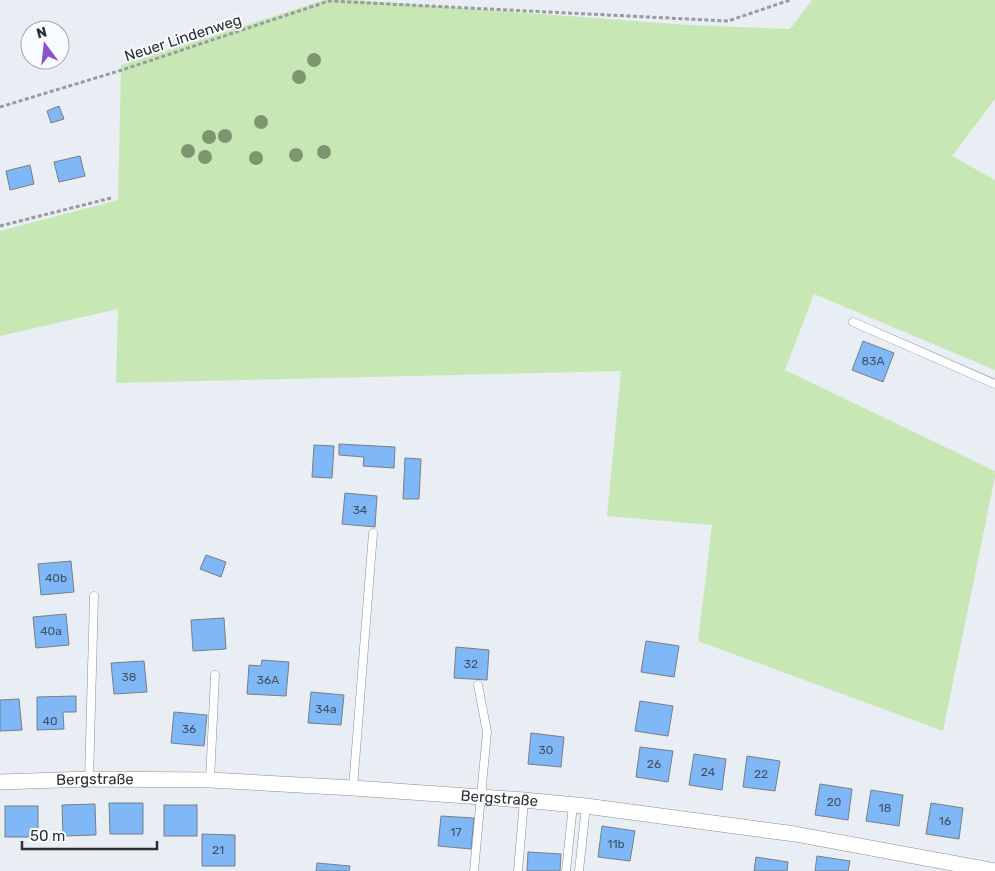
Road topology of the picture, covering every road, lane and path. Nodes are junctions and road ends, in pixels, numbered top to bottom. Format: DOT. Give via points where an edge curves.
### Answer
graph roads {
  1 [pos="790,0"];
  2 [pos="0,107"];
  3 [pos="111,198"];
  4 [pos="0,226"];
  5 [pos="853,322"];
  6 [pos="995,384"];
  7 [pos="373,533"];
  8 [pos="94,596"];
  9 [pos="215,675"];
  10 [pos="478,686"];
  11 [pos="89,779"];
  12 [pos="210,780"];
  13 [pos="0,782"];
  14 [pos="353,788"];
  15 [pos="481,797"];
  16 [pos="524,800"];
  17 [pos="580,806"];
  18 [pos="474,871"];
  19 [pos="518,871"];
  20 [pos="566,871"];
  21 [pos="580,871"];
  22 [pos="995,871"];
  1 -- 2 [label="path, Neuer Lindenweg" via="728,21 330,1"];
  3 -- 4 [label="path"];
  5 -- 6 [label="lane"];
  7 -- 14 [label="lane"];
  8 -- 11 [label="lane"];
  9 -- 12 [label="lane"];
  10 -- 15 [label="lane" via="487,732"];
  11 -- 12 [label="street, Bergstraße"];
  11 -- 13 [label="street, Bergstraße"];
  12 -- 14 [label="street, Bergstraße"];
  14 -- 15 [label="street, Bergstraße"];
  15 -- 16 [label="street, Bergstraße"];
  15 -- 18 [label="lane"];
  16 -- 17 [label="street, Bergstraße"];
  16 -- 19 [label="lane"];
  17 -- 20 [label="lane"];
  17 -- 21 [label="lane"];
  17 -- 22 [label="street, Bergstraße" via="795,834"];
}
